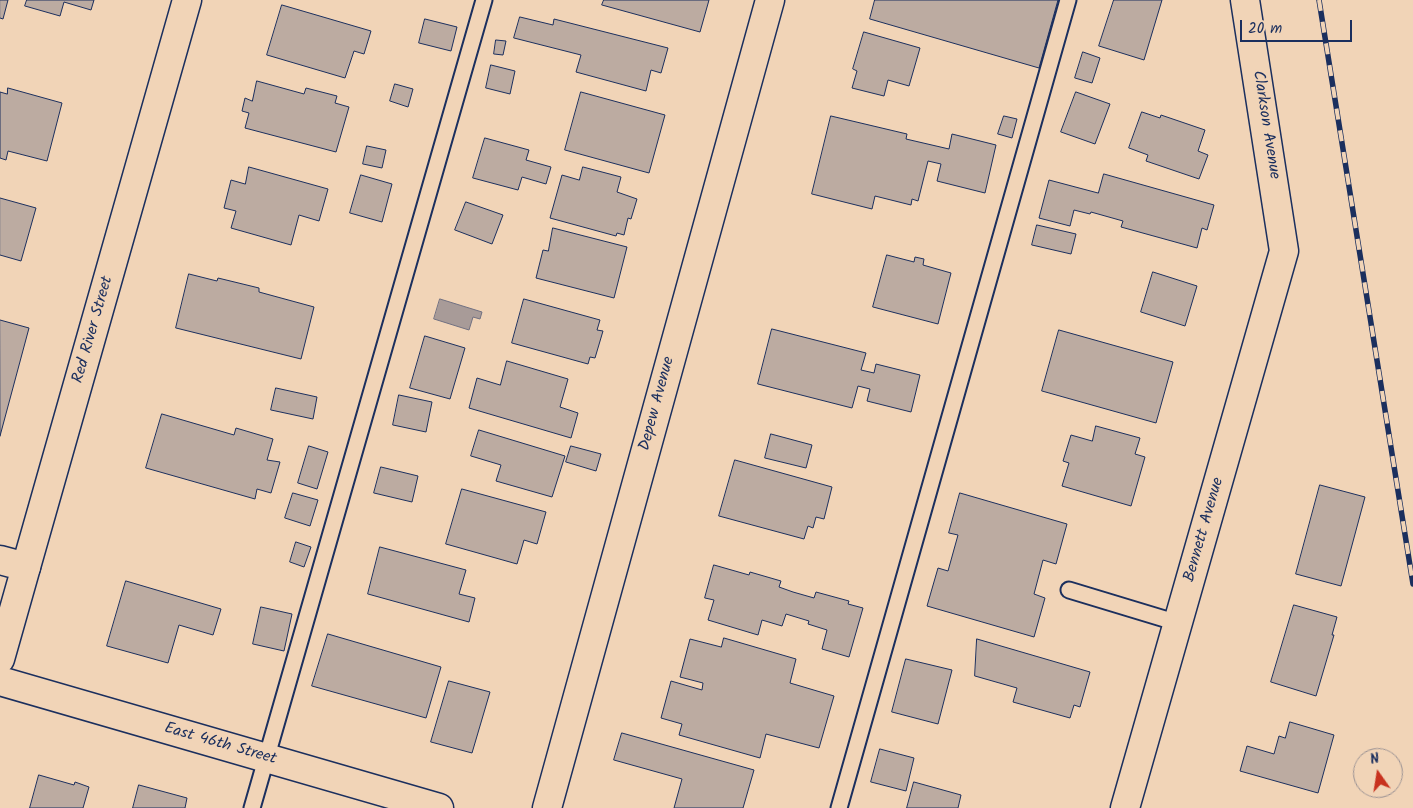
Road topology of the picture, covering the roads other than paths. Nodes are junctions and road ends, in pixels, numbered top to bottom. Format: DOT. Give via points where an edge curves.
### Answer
graph roads {
  1 [pos="187,0"];
  2 [pos="484,0"];
  3 [pos="770,0"];
  4 [pos="1068,0"];
  5 [pos="1245,0"];
  6 [pos="1284,251"];
  7 [pos="0,560"];
  8 [pos="26,567"];
  9 [pos="1069,590"];
  10 [pos="1178,622"];
  11 [pos="0,659"];
  12 [pos="0,681"];
  13 [pos="266,758"];
  14 [pos="252,808"];
  15 [pos="439,808"];
  16 [pos="547,808"];
  17 [pos="839,808"];
  18 [pos="1125,808"];
  1 -- 8 [label="street, Red River Street"];
  2 -- 13 [label="lane"];
  3 -- 16 [label="street, Depew Avenue"];
  4 -- 17 [label="lane"];
  5 -- 6 [label="street, Clarkson Avenue"];
  6 -- 10 [label="street, Bennett Avenue"];
  7 -- 8 [label="street"];
  8 -- 11 [label="street, Red River Street"];
  9 -- 10 [label="lane"];
  10 -- 18 [label="street, Bennett Avenue"];
  12 -- 13 [label="street, East 46th Street"];
  13 -- 14 [label="lane"];
  13 -- 15 [label="street, East 46th Street"];
}
